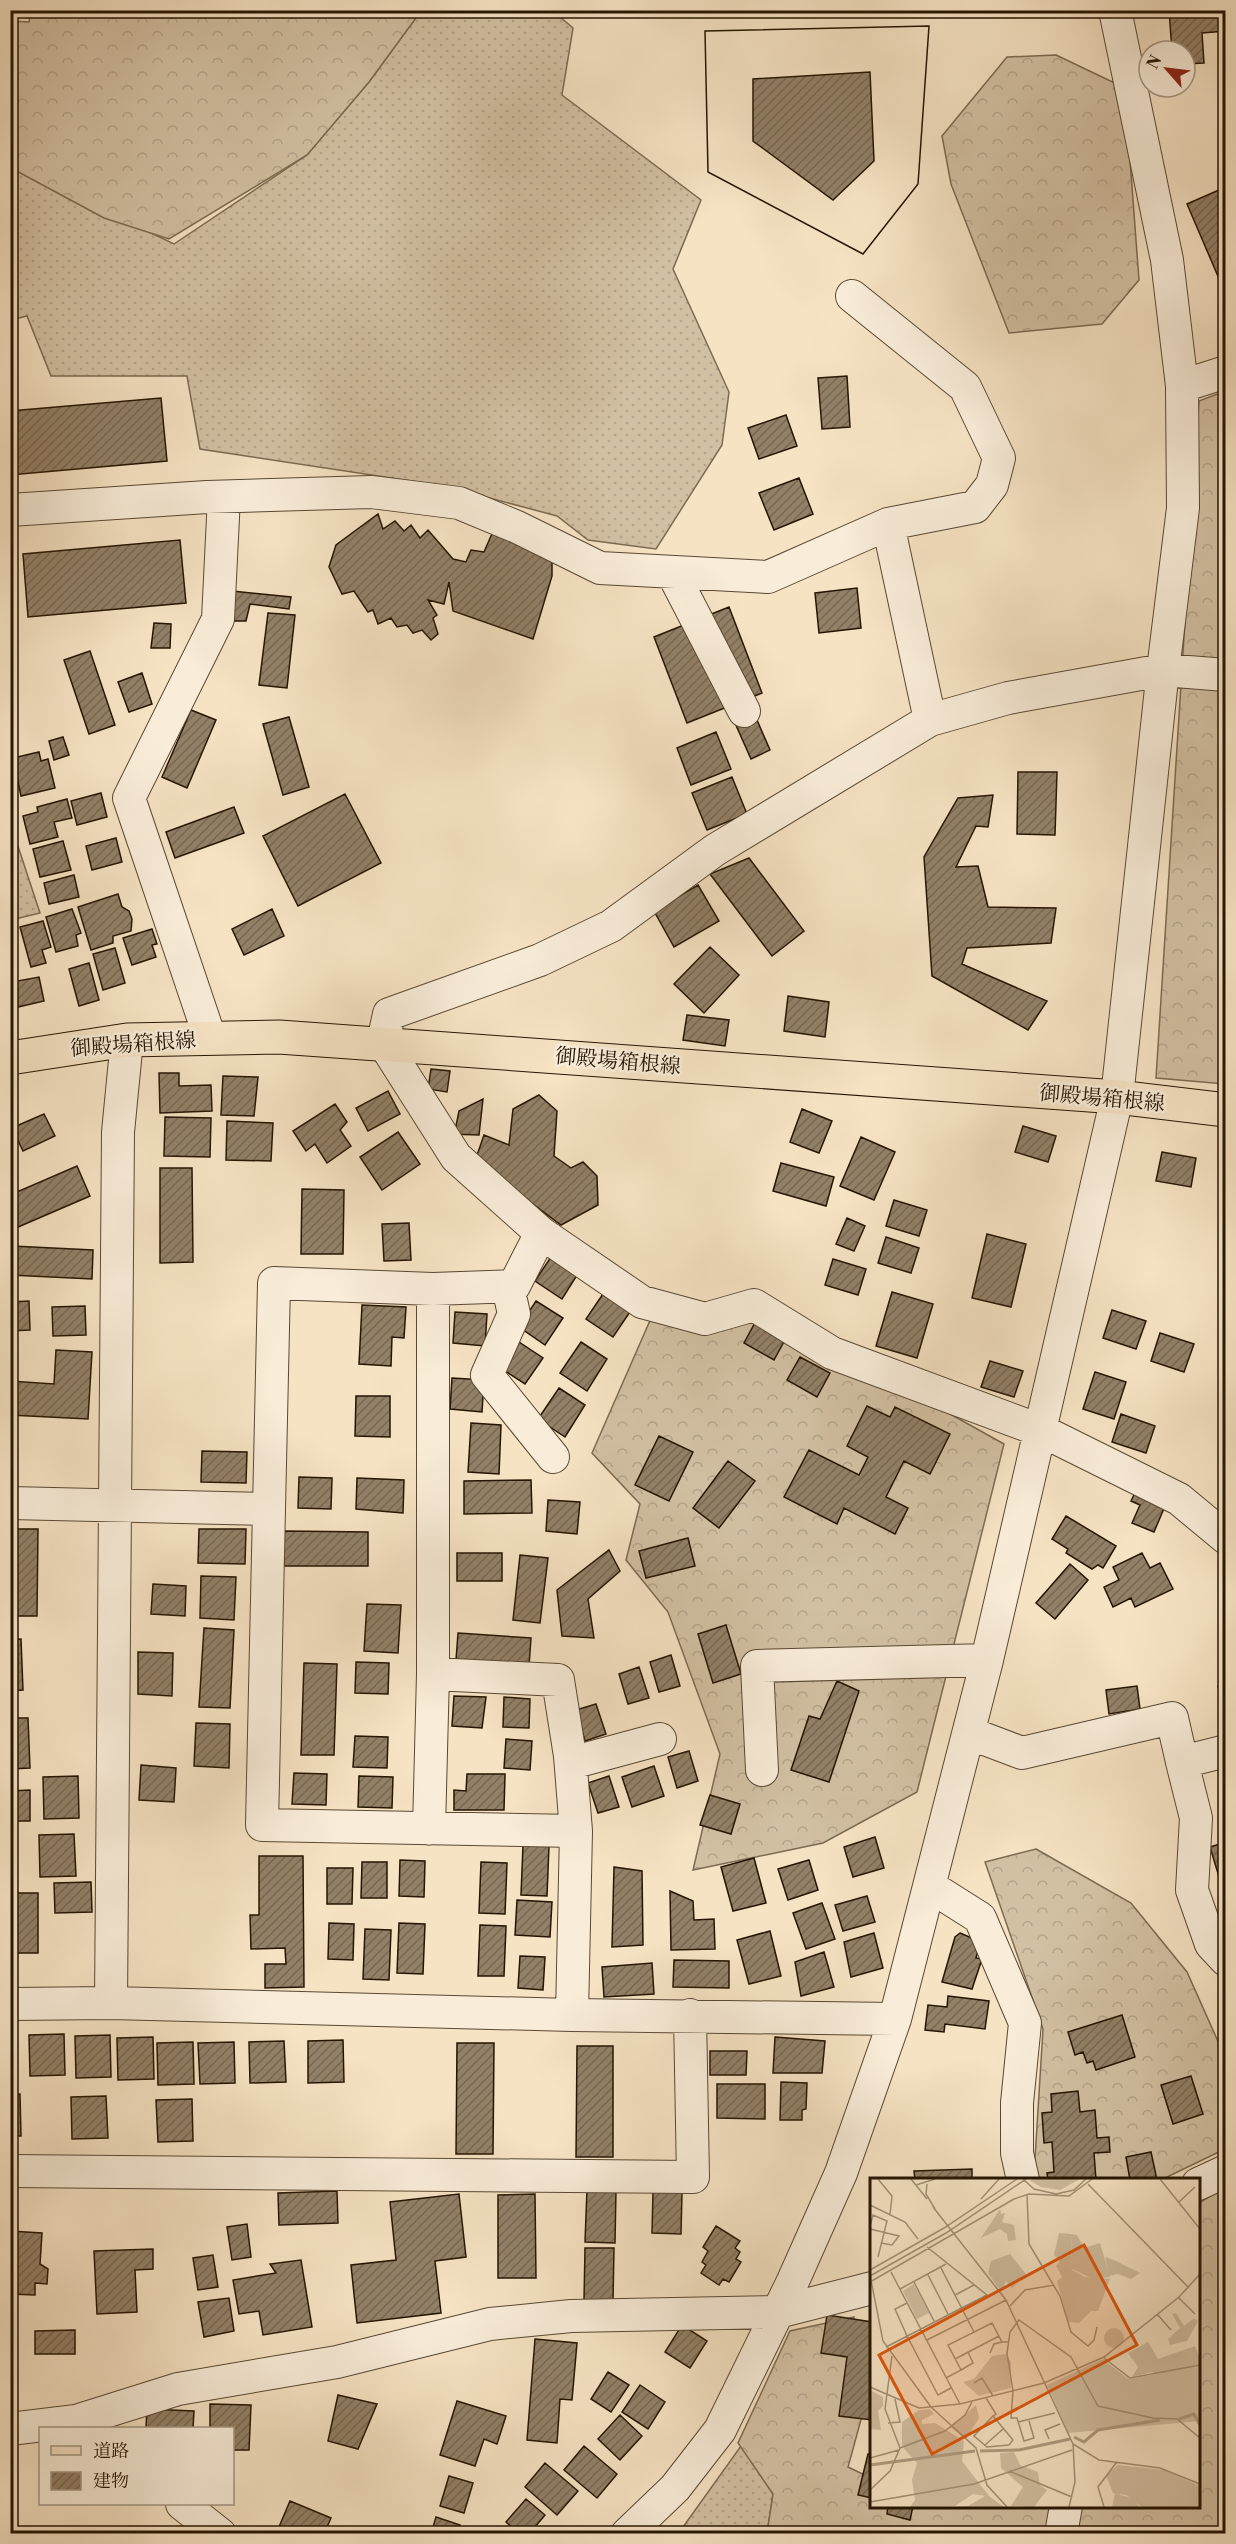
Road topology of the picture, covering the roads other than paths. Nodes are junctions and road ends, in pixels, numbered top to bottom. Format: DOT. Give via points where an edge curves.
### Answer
graph roads {
  1 [pos="1115,10"];
  2 [pos="852,296"];
  3 [pos="1226,372"];
  4 [pos="1182,386"];
  5 [pos="224,496"];
  6 [pos="10,510"];
  7 [pos="888,525"];
  8 [pos="672,572"];
  9 [pos="1162,670"];
  10 [pos="1226,675"];
  11 [pos="744,711"];
  12 [pos="930,720"];
  13 [pos="210,1038"];
  14 [pos="127,1040"];
  15 [pos="383,1042"];
  16 [pos="10,1058"];
  17 [pos="1117,1097"];
  18 [pos="1226,1110"];
  19 [pos="541,1233"];
  20 [pos="508,1287"];
  21 [pos="433,1289"];
  22 [pos="1042,1431"];
  23 [pos="554,1457"];
  24 [pos="10,1503"];
  25 [pos="115,1507"];
  26 [pos="268,1509"];
  27 [pos="1226,1538"];
  28 [pos="987,1660"];
  29 [pos="433,1674"];
  30 [pos="969,1733"];
  31 [pos="660,1739"];
  32 [pos="1226,1751"];
  33 [pos="1182,1762"];
  34 [pos="571,1763"];
  35 [pos="762,1770"];
  36 [pos="429,1829"];
  37 [pos="576,1832"];
  38 [pos="931,1887"];
  39 [pos="1226,1960"];
  40 [pos="111,2003"];
  41 [pos="10,2004"];
  42 [pos="572,2015"];
  43 [pos="690,2015"];
  44 [pos="895,2019"];
  45 [pos="1226,2170"];
  46 [pos="10,2171"];
  47 [pos="1023,2178"];
  48 [pos="1200,2183"];
  49 [pos="870,2289"];
  50 [pos="778,2312"];
  51 [pos="81,2425"];
  52 [pos="39,2427"];
  53 [pos="46,2427"];
  54 [pos="10,2429"];
  55 [pos="183,2505"];
  56 [pos="1066,2508"];
  57 [pos="220,2534"];
  58 [pos="627,2534"];
  59 [pos="1061,2534"];
  1 -- 4 [label="street" via="1167,260"];
  2 -- 7 [label="street" via="965,387 999,458 992,485 975,507"];
  3 -- 4 [label="street"];
  4 -- 9 [label="street" via="1183,508"];
  5 -- 6 [label="street"];
  5 -- 8 [label="street" via="370,492 459,503 600,568"];
  5 -- 13 [label="street" via="218,620 129,798"];
  7 -- 8 [label="street" via="768,577"];
  7 -- 12 [label="street"];
  8 -- 11 [label="street"];
  9 -- 10 [label="street"];
  9 -- 12 [label="street" via="1008,698"];
  9 -- 17 [label="street"];
  12 -- 15 [label="street" via="716,850 611,926 540,960 388,1014"];
  13 -- 14 [label="main road, 御殿場箱根線"];
  13 -- 15 [label="main road, 御殿場箱根線"];
  14 -- 16 [label="main road, 御殿場箱根線"];
  14 -- 25 [label="street" via="118,1132"];
  15 -- 17 [label="main road, 御殿場箱根線"];
  15 -- 19 [label="street" via="456,1157"];
  17 -- 18 [label="main road, 御殿場箱根線"];
  17 -- 22 [label="street"];
  19 -- 20 [label="street" via="514,1286"];
  19 -- 22 [label="street" via="642,1302 705,1319 754,1305 832,1353"];
  20 -- 21 [label="street"];
  20 -- 23 [label="street" via="514,1314 487,1375"];
  21 -- 26 [label="street" via="274,1283"];
  21 -- 29 [label="street"];
  22 -- 27 [label="street" via="1179,1499"];
  22 -- 28 [label="street"];
  24 -- 25 [label="street"];
  25 -- 26 [label="street"];
  25 -- 40 [label="street"];
  26 -- 36 [label="street" via="262,1825"];
  28 -- 30 [label="street"];
  28 -- 35 [label="street" via="757,1666"];
  29 -- 34 [label="street" via="558,1680"];
  29 -- 36 [label="street"];
  30 -- 33 [label="street" via="1022,1753 1172,1718"];
  30 -- 38 [label="street"];
  31 -- 34 [label="street"];
  32 -- 33 [label="street"];
  33 -- 39 [label="street" via="1196,1818 1192,1890 1211,1944"];
  34 -- 37 [label="street"];
  36 -- 37 [label="street"];
  37 -- 42 [label="street"];
  38 -- 44 [label="street"];
  38 -- 47 [label="street" via="980,1918 1025,2023 1017,2113 1017,2153"];
  40 -- 41 [label="street"];
  40 -- 42 [label="street"];
  42 -- 43 [label="street"];
  43 -- 44 [label="street"];
  43 -- 46 [label="street" via="693,2177"];
  44 -- 50 [label="street" via="841,2173"];
  45 -- 48 [label="street"];
  49 -- 50 [label="street"];
  50 -- 51 [label="street" via="571,2316 490,2324 337,2362 178,2389"];
  50 -- 58 [label="street" via="720,2430 675,2488"];
  51 -- 53 [label="street"];
  52 -- 54 [label="street"];
  55 -- 57 [label="street"];
  56 -- 59 [label="street"];
}
